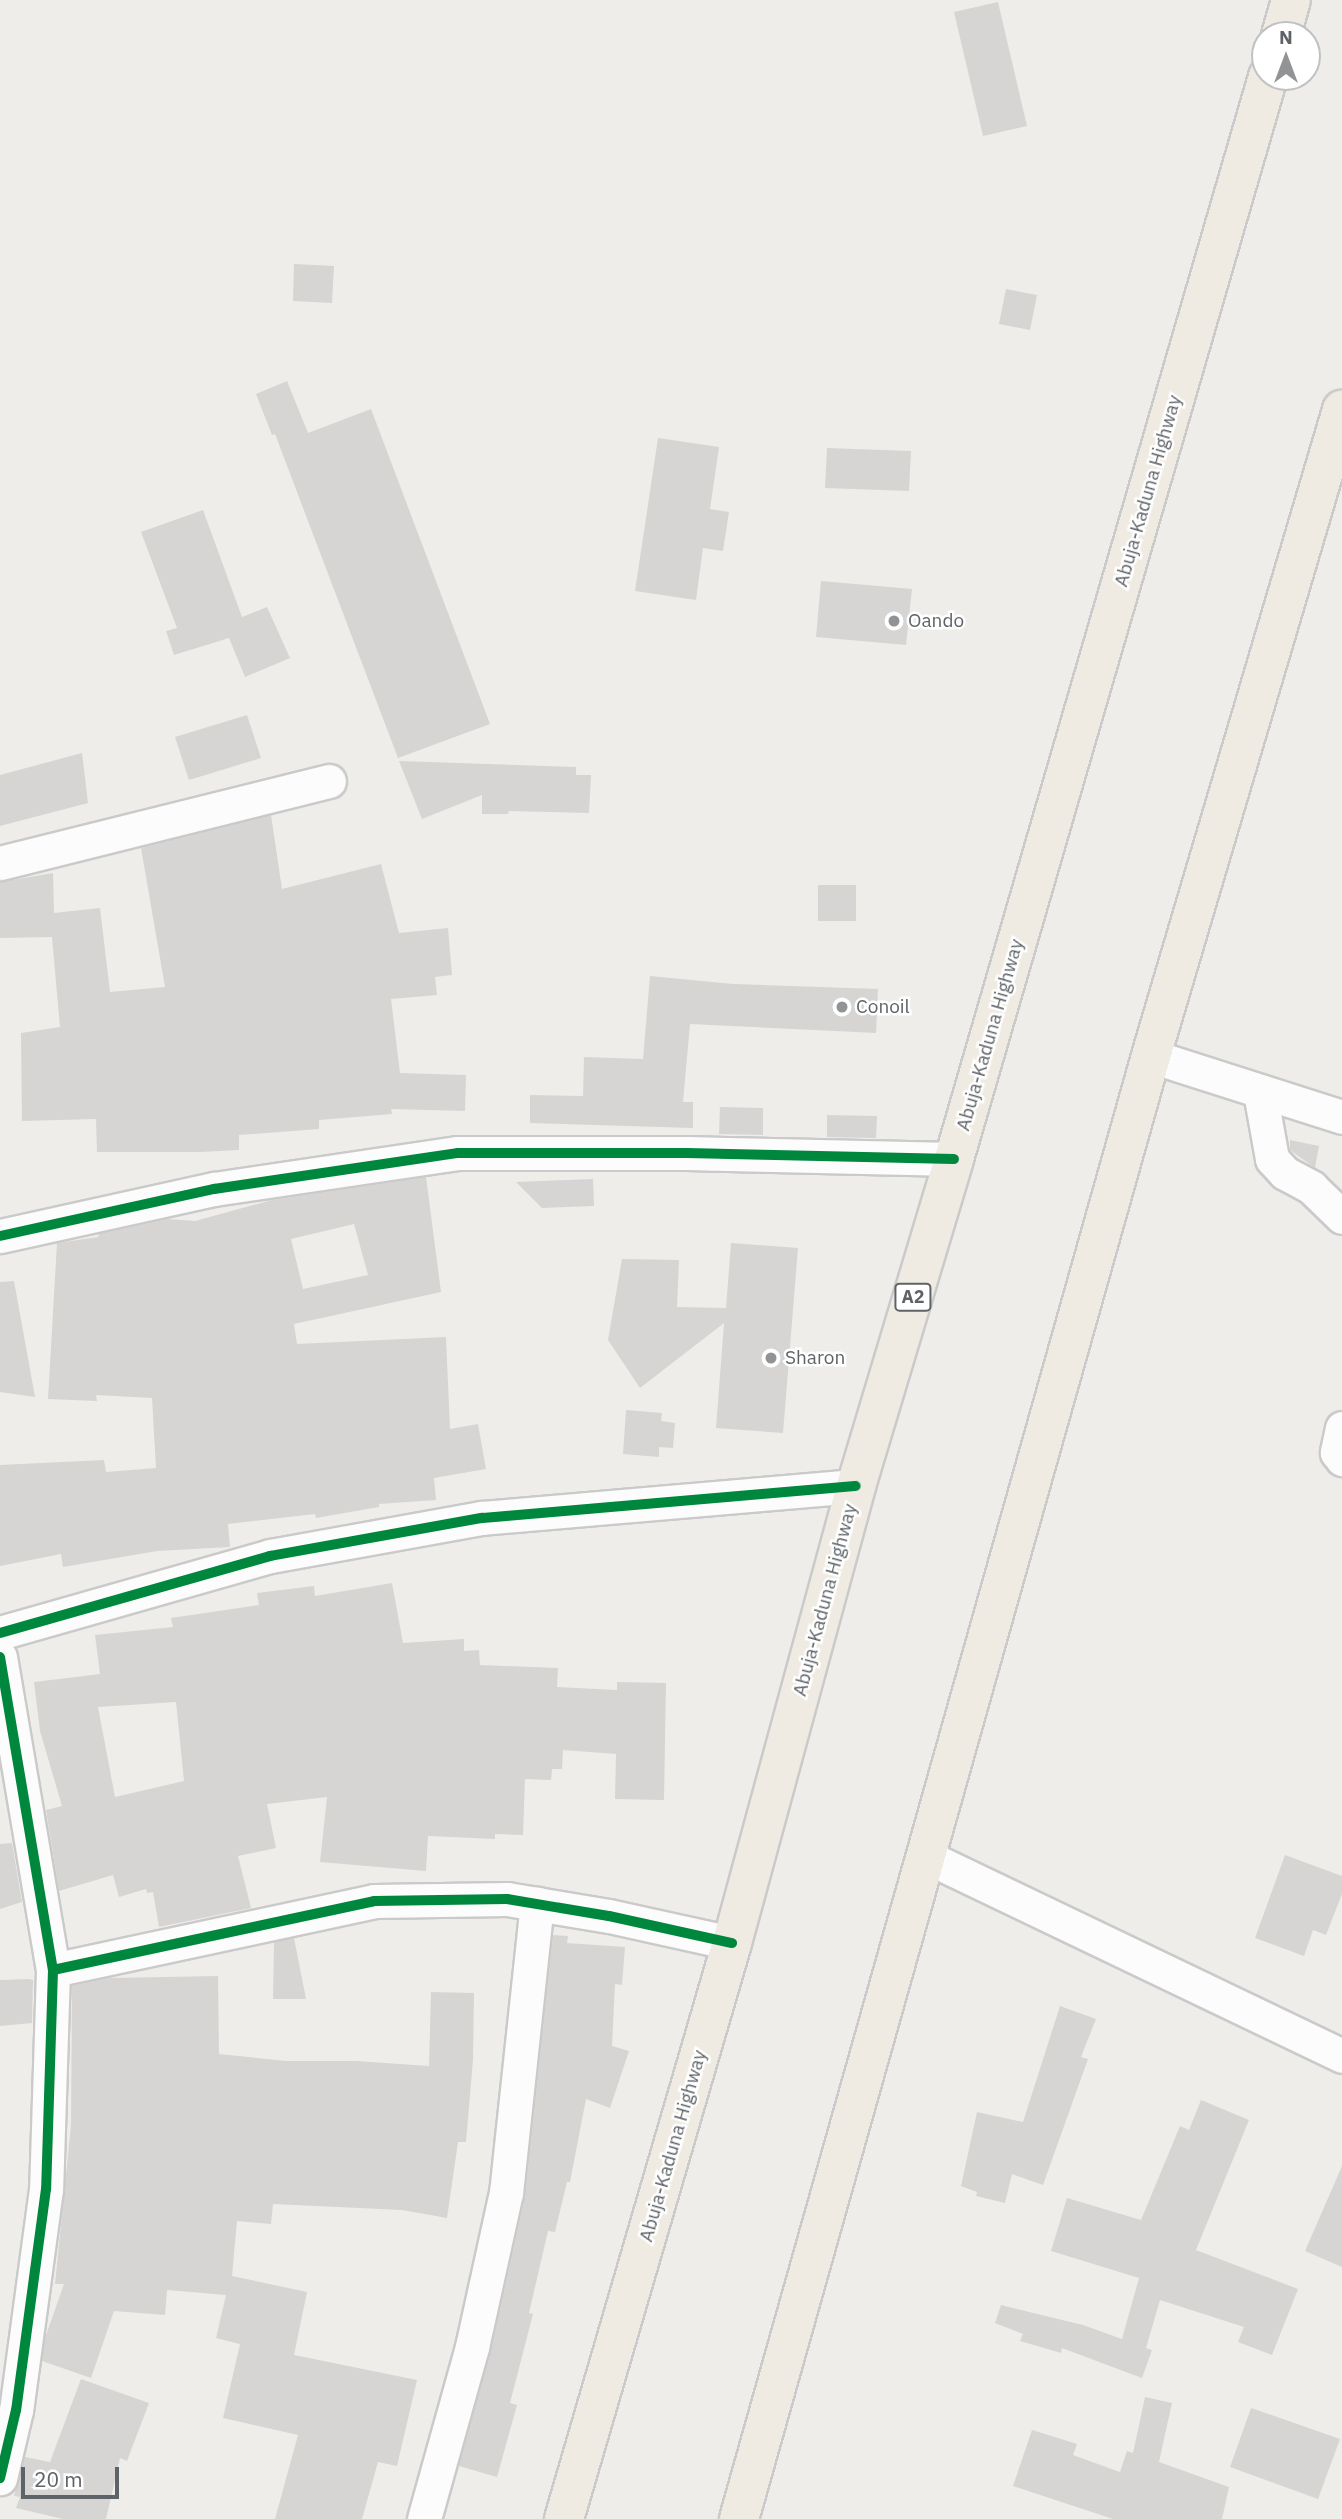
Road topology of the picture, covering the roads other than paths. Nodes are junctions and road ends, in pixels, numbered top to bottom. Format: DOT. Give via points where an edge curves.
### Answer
graph roads {
  1 [pos="1264,91"];
  2 [pos="1342,410"];
  3 [pos="329,781"];
  4 [pos="0,863"];
  5 [pos="1151,1056"];
  6 [pos="1260,1092"];
  7 [pos="1342,1117"];
  8 [pos="954,1159"];
  9 [pos="1342,1217"];
  10 [pos="0,1236"];
  11 [pos="1342,1427"];
  12 [pos="1342,1459"];
  13 [pos="856,1486"];
  14 [pos="0,1633"];
  15 [pos="0,1657"];
  16 [pos="927,1857"];
  17 [pos="537,1904"];
  18 [pos="732,1943"];
  19 [pos="53,1970"];
  20 [pos="1342,2056"];
  21 [pos="0,2478"];
  22 [pos="424,2519"];
  23 [pos="564,2519"];
  24 [pos="739,2519"];
  1 -- 8 [label="highway, Abuja-Kaduna Highway / A2"];
  2 -- 5 [label="highway"];
  3 -- 4 [label="street"];
  5 -- 6 [label="street"];
  5 -- 16 [label="highway"];
  6 -- 7 [label="street"];
  6 -- 9 [label="street" via="1272,1159"];
  8 -- 10 [label="street" via="458,1153 215,1189"];
  8 -- 13 [label="highway, Abuja-Kaduna Highway / A2"];
  11 -- 12 [label="street" via="1337,1452"];
  13 -- 14 [label="street" via="482,1518 270,1556"];
  13 -- 18 [label="highway, Abuja-Kaduna Highway / A2"];
  15 -- 19 [label="street"];
  16 -- 20 [label="street"];
  16 -- 24 [label="highway"];
  17 -- 18 [label="street"];
  17 -- 19 [label="street" via="507,1899 374,1901"];
  17 -- 22 [label="street" via="506,2193 472,2347"];
  18 -- 23 [label="highway, Abuja-Kaduna Highway / A2"];
  19 -- 21 [label="street" via="46,2189 16,2410"];
}
